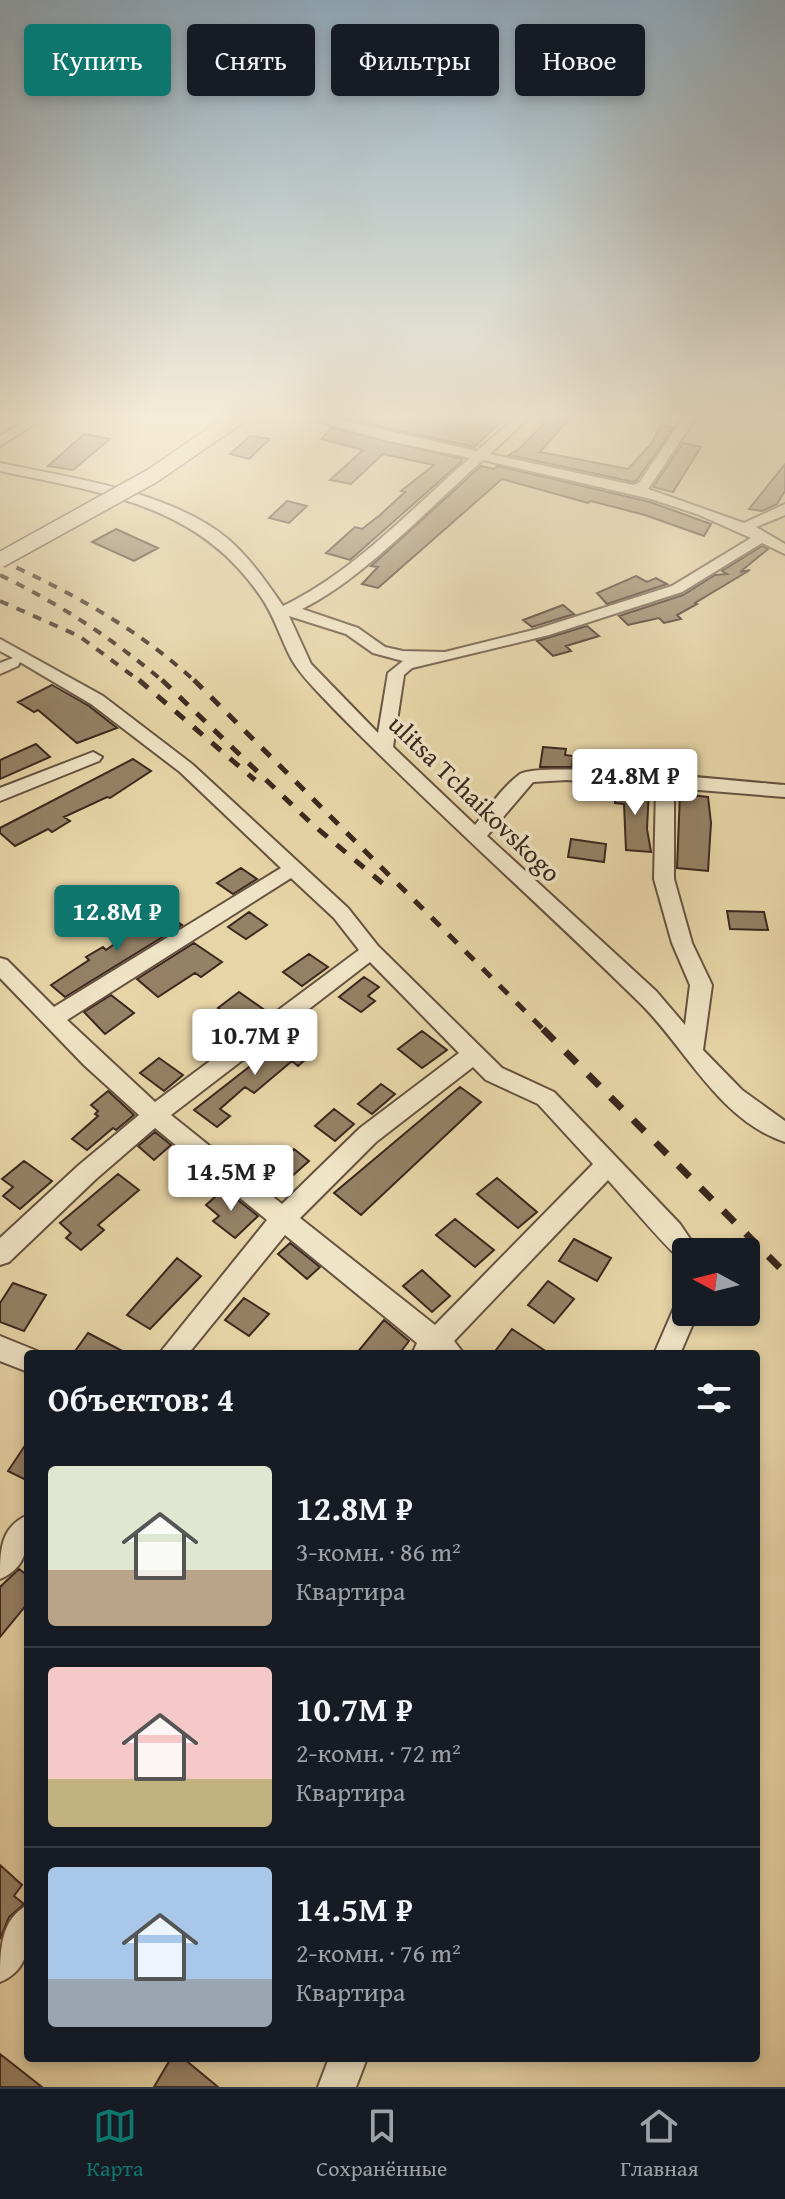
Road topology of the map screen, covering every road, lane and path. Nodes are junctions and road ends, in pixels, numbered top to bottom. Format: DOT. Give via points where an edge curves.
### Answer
graph roads {
  1 [pos="86,512"];
  2 [pos="167,512"];
  3 [pos="416,512"];
  4 [pos="702,512"];
  5 [pos="712,512"];
  6 [pos="781,512"];
  7 [pos="756,519"];
  8 [pos="762,537"];
  9 [pos="785,550"];
  10 [pos="0,560"];
  11 [pos="285,612"];
  12 [pos="0,644"];
  13 [pos="379,650"];
  14 [pos="445,657"];
  15 [pos="396,673"];
  16 [pos="384,748"];
  17 [pos="93,757"];
  18 [pos="665,782"];
  19 [pos="785,791"];
  20 [pos="0,795"];
  21 [pos="476,837"];
  22 [pos="284,874"];
  23 [pos="371,951"];
  24 [pos="0,965"];
  25 [pos="53,1018"];
  26 [pos="692,1051"];
  27 [pos="475,1053"];
  28 [pos="153,1114"];
  29 [pos="785,1133"];
  30 [pos="608,1164"];
  31 [pos="284,1218"];
  32 [pos="676,1238"];
  33 [pos="0,1254"];
  34 [pos="679,1326"];
  35 [pos="0,1348"];
  36 [pos="175,1350"];
  37 [pos="436,1350"];
  38 [pos="669,1350"];
  39 [pos="24,1358"];
  40 [pos="24,1535"];
  41 [pos="0,1564"];
  42 [pos="24,1929"];
  43 [pos="0,1964"];
  44 [pos="346,2062"];
  45 [pos="337,2087"];
  1 -- 10 [label="street, bridge"];
  2 -- 11 [label="street, ulitsa Tchaikovskogo" via="215,536"];
  3 -- 11 [label="street" via="350,571"];
  4 -- 8 [label="street"];
  5 -- 7 [label="street"];
  6 -- 7 [label="street"];
  7 -- 8 [label="street" via="749,526"];
  8 -- 9 [label="street"];
  8 -- 14 [label="street" via="677,589"];
  11 -- 13 [label="street" via="352,631"];
  11 -- 16 [label="street, ulitsa Tchaikovskogo" via="297,656"];
  12 -- 23 [label="street" via="97,700 186,768 341,913"];
  13 -- 14 [label="street"];
  13 -- 15 [label="street"];
  14 -- 15 [label="street" via="426,658"];
  15 -- 16 [label="street"];
  16 -- 21 [label="street, ulitsa Tchaikovskogo"];
  17 -- 20 [label="street"];
  18 -- 19 [label="street"];
  18 -- 21 [label="street" via="567,774 528,777"];
  18 -- 26 [label="street" via="664,879 682,943 701,985"];
  21 -- 26 [label="street, ulitsa Tchaikovskogo" via="672,1020"];
  22 -- 25 [label="street"];
  23 -- 27 [label="street"];
  23 -- 28 [label="street"];
  24 -- 25 [label="street"];
  25 -- 28 [label="street"];
  26 -- 29 [label="street, ulitsa Tchaikovskogo" via="733,1096"];
  27 -- 30 [label="street" via="494,1074 546,1098"];
  27 -- 31 [label="street" via="368,1135"];
  28 -- 31 [label="street"];
  28 -- 33 [label="street" via="42,1210"];
  30 -- 32 [label="street"];
  30 -- 37 [label="street"];
  31 -- 36 [label="street"];
  31 -- 37 [label="street"];
  34 -- 38 [label="street"];
  35 -- 39 [label="street"];
  40 -- 41 [label="street"];
  42 -- 43 [label="street"];
  44 -- 45 [label="street"];
}
